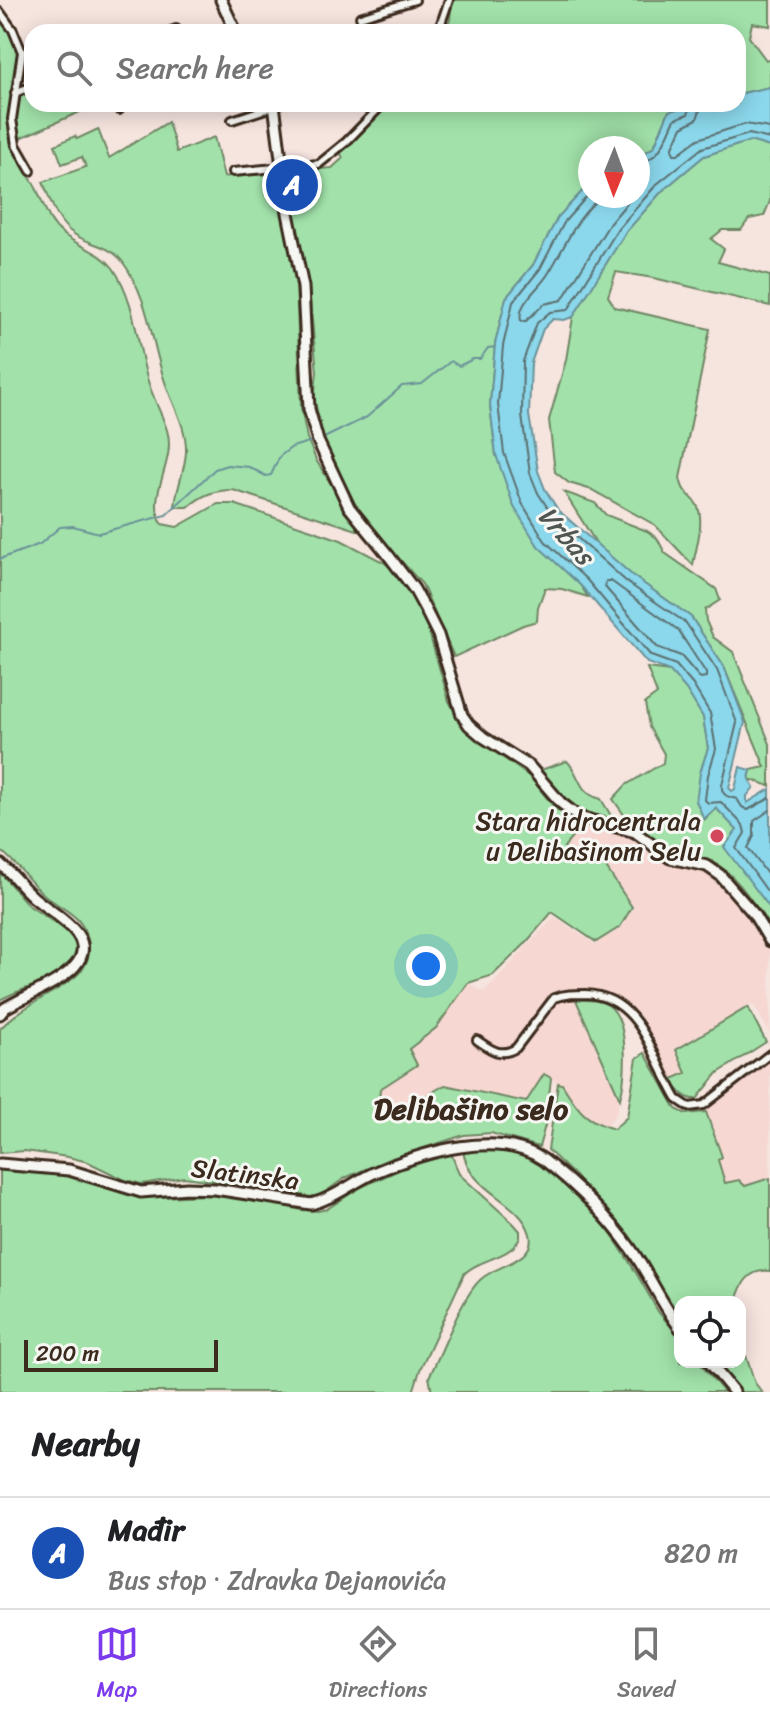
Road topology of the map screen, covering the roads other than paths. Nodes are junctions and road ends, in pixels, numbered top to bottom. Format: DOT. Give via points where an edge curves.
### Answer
graph roads {
  1 [pos="221,0"];
  2 [pos="415,0"];
  3 [pos="449,0"];
  4 [pos="0,12"];
  5 [pos="360,17"];
  6 [pos="232,24"];
  7 [pos="441,24"];
  8 [pos="24,89"];
  9 [pos="15,93"];
  10 [pos="254,112"];
  11 [pos="275,112"];
  12 [pos="375,112"];
  13 [pos="232,120"];
  14 [pos="283,168"];
  15 [pos="31,171"];
  16 [pos="233,172"];
  17 [pos="0,864"];
  18 [pos="770,941"];
  19 [pos="0,1014"];
  20 [pos="477,1040"];
  21 [pos="770,1054"];
  22 [pos="0,1164"];
  23 [pos="674,1320"];
  24 [pos="714,1368"];
  25 [pos="734,1392"];
  1 -- 6 [label="street"];
  2 -- 5 [label="street"];
  3 -- 7 [label="street"];
  4 -- 9 [label="street" via="22,52"];
  8 -- 9 [label="street"];
  9 -- 15 [label="street" via="14,136"];
  10 -- 13 [label="street"];
  11 -- 14 [label="street"];
  12 -- 14 [label="street" via="326,160"];
  14 -- 16 [label="street"];
  14 -- 18 [label="street" via="303,287 309,409 317,438 349,507 425,609 469,725 529,766 579,817 635,832 670,858 707,866 720,875"];
  17 -- 19 [label="street" via="72,927 82,946 77,965"];
  20 -- 21 [label="street" via="508,1053 554,998 603,995 634,1016 673,1092 689,1107 704,1105"];
  22 -- 23 [label="street, Slatinska" via="69,1170 141,1192 215,1189 311,1204 377,1171 416,1159 475,1145 514,1147 544,1160 599,1211 633,1251"];
  24 -- 25 [label="street"];
}
